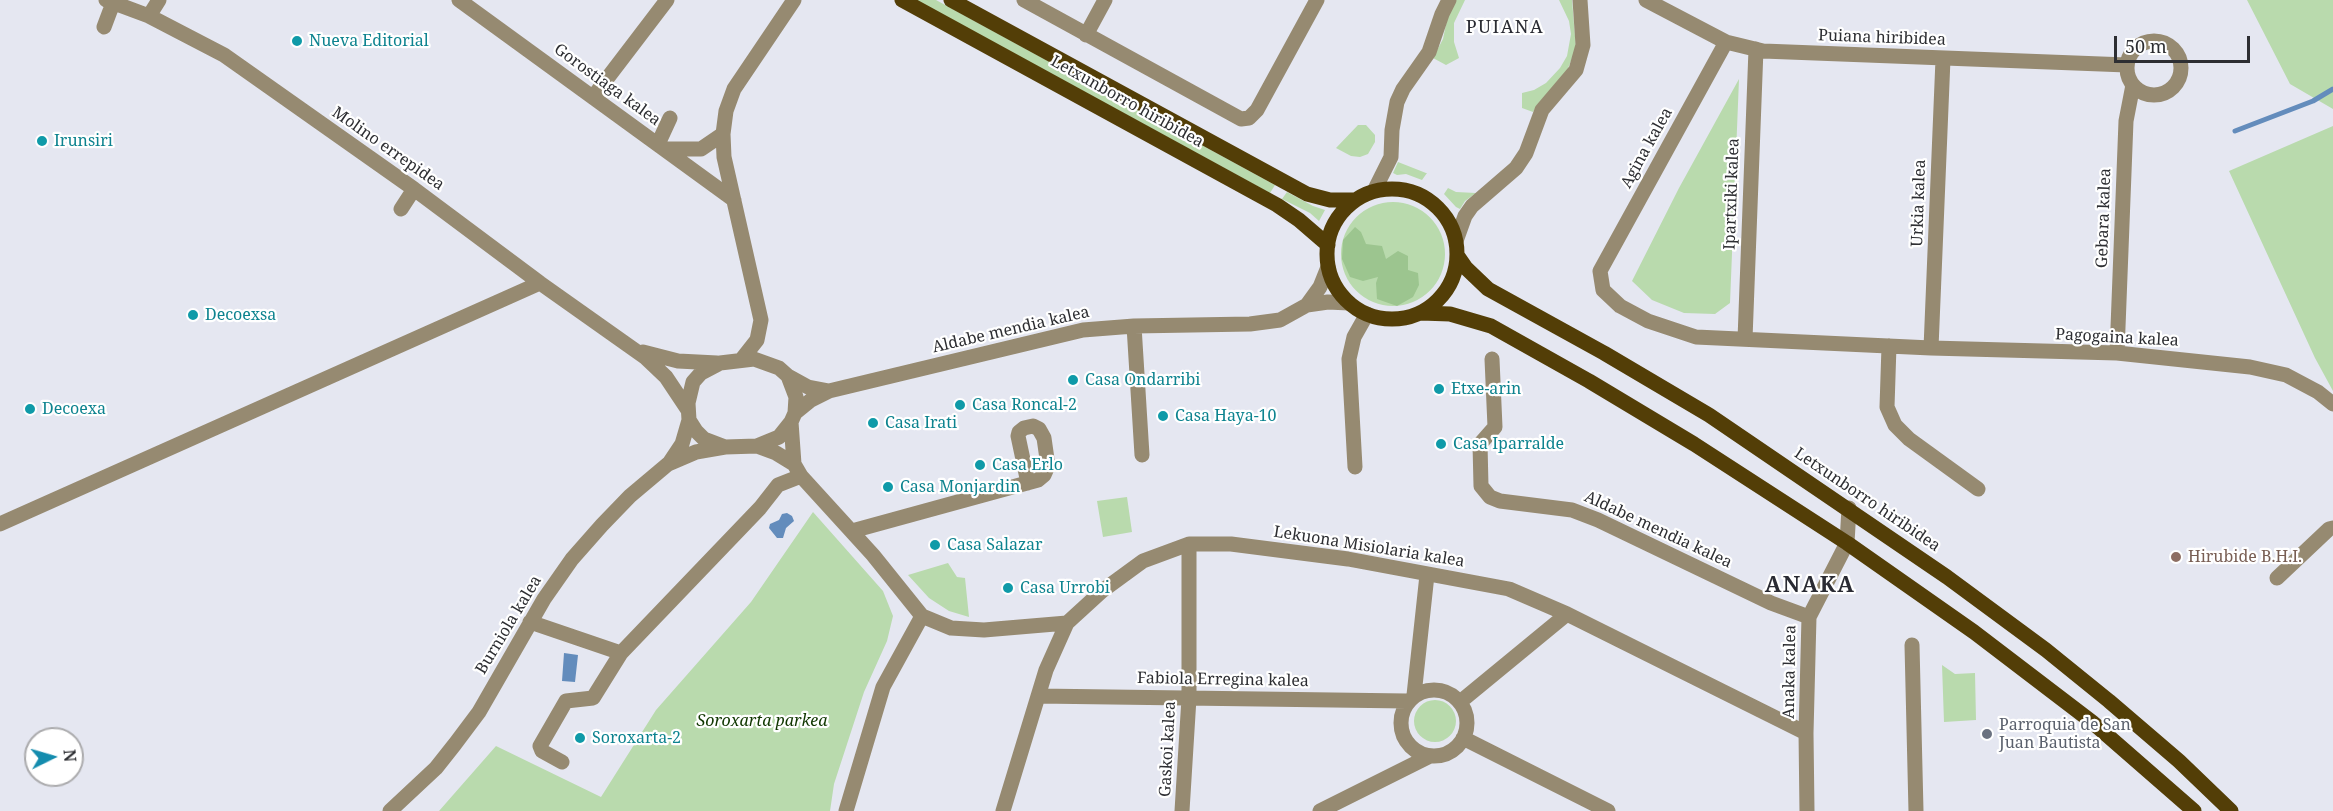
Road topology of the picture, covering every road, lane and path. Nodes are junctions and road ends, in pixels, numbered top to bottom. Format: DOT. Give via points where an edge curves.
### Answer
graph roads {
  1 [pos="159,0"];
  2 [pos="459,0"];
  3 [pos="667,0"];
  4 [pos="794,0"];
  5 [pos="902,0"];
  6 [pos="951,0"];
  7 [pos="1024,0"];
  8 [pos="1105,0"];
  9 [pos="1317,0"];
  10 [pos="1449,0"];
  11 [pos="1580,0"];
  12 [pos="1646,0"];
  13 [pos="110,2"];
  14 [pos="149,16"];
  15 [pos="104,27"];
  16 [pos="1086,34"];
  17 [pos="1726,42"];
  18 [pos="1756,50"];
  19 [pos="1943,59"];
  20 [pos="2127,65"];
  21 [pos="2133,85"];
  22 [pos="593,97"];
  23 [pos="670,118"];
  24 [pos="723,134"];
  25 [pos="661,147"];
  26 [pos="414,189"];
  27 [pos="1374,191"];
  28 [pos="734,200"];
  29 [pos="1355,200"];
  30 [pos="401,209"];
  31 [pos="1328,245"];
  32 [pos="1457,248"];
  33 [pos="1328,267"];
  34 [pos="1600,271"];
  35 [pos="540,283"];
  36 [pos="1349,303"];
  37 [pos="1307,305"];
  38 [pos="1421,313"];
  39 [pos="1367,314"];
  40 [pos="1134,326"];
  41 [pos="1745,339"];
  42 [pos="1889,346"];
  43 [pos="1931,348"];
  44 [pos="635,350"];
  45 [pos="2117,353"];
  46 [pos="742,359"];
  47 [pos="1492,359"];
  48 [pos="720,363"];
  49 [pos="788,376"];
  50 [pos="829,391"];
  51 [pos="2333,404"];
  52 [pos="688,415"];
  53 [pos="793,417"];
  54 [pos="757,446"];
  55 [pos="725,447"];
  56 [pos="1142,455"];
  57 [pos="668,464"];
  58 [pos="1355,466"];
  59 [pos="798,470"];
  60 [pos="1028,483"];
  61 [pos="1978,489"];
  62 [pos="1849,508"];
  63 [pos="0,524"];
  64 [pos="2333,528"];
  65 [pos="852,531"];
  66 [pos="1847,543"];
  67 [pos="1189,544"];
  68 [pos="1427,575"];
  69 [pos="2277,578"];
  70 [pos="1567,614"];
  71 [pos="922,616"];
  72 [pos="1809,617"];
  73 [pos="530,622"];
  74 [pos="1067,623"];
  75 [pos="1912,645"];
  76 [pos="621,653"];
  77 [pos="1038,696"];
  78 [pos="1188,698"];
  79 [pos="1411,698"];
  80 [pos="1460,702"];
  81 [pos="1806,733"];
  82 [pos="1463,738"];
  83 [pos="1430,756"];
  84 [pos="562,762"];
  85 [pos="1323,810"];
  86 [pos="390,811"];
  87 [pos="846,811"];
  88 [pos="1003,811"];
  89 [pos="1182,811"];
  90 [pos="1608,811"];
  91 [pos="1808,811"];
  92 [pos="1916,811"];
  93 [pos="2194,811"];
  94 [pos="2231,811"];
  1 -- 14 [label="street"];
  2 -- 22 [label="street, Gorostiaga kalea"];
  3 -- 22 [label="street"];
  4 -- 24 [label="street" via="734,89"];
  5 -- 31 [label="main road, Letxunborro hiribidea" via="1277,205"];
  6 -- 29 [label="main road, Letxunborro hiribidea" via="1307,194 1330,200"];
  7 -- 16 [label="street"];
  8 -- 16 [label="street"];
  9 -- 16 [label="street" via="1249,118 1241,119"];
  10 -- 27 [label="street" via="1429,52 1397,102 1391,157"];
  11 -- 32 [label="street" via="1583,45 1575,70 1542,110 1516,168 1472,206 1462,222"];
  12 -- 17 [label="street, Puiana hiribidea"];
  13 -- 14 [label="street, Molino errepidea"];
  13 -- 15 [label="street"];
  14 -- 26 [label="street, Molino errepidea" via="224,55"];
  17 -- 18 [label="street, Puiana hiribidea"];
  17 -- 34 [label="street, Agina kalea"];
  18 -- 19 [label="street, Puiana hiribidea"];
  18 -- 41 [label="street, Ipartxiki kalea"];
  19 -- 20 [label="street, Puiana hiribidea"];
  19 -- 43 [label="street, Urkia kalea"];
  20 -- 21 [label="street"];
  20 -- 21 [label="street" via="2135,48 2152,41 2170,46 2180,61 2179,79 2166,93 2148,95"];
  21 -- 45 [label="street, Gebara kalea" via="2126,121"];
  22 -- 25 [label="street, Gorostiaga kalea"];
  23 -- 25 [label="street"];
  24 -- 25 [label="street" via="701,149"];
  24 -- 28 [label="street"];
  25 -- 28 [label="street, Gorostiaga kalea"];
  26 -- 30 [label="street"];
  26 -- 35 [label="street, Molino errepidea"];
  27 -- 29 [label="main road"];
  27 -- 32 [label="main road" via="1395,188 1432,202 1446,217"];
  28 -- 46 [label="street" via="761,320 757,340"];
  29 -- 31 [label="main road" via="1334,225"];
  31 -- 33 [label="main road"];
  32 -- 38 [label="main road" via="1449,287"];
  32 -- 62 [label="main road, Letxunborro hiribidea" via="1466,268 1488,288 1709,415"];
  33 -- 36 [label="main road" via="1335,286"];
  33 -- 37 [label="street"];
  34 -- 41 [label="street, Pagogaina kalea" via="1603,290 1620,306 1648,321 1696,337"];
  35 -- 44 [label="street, Molino errepidea"];
  35 -- 63 [label="street"];
  36 -- 37 [label="street, Aldabe mendia kalea"];
  36 -- 39 [label="main road"];
  37 -- 40 [label="street, Aldabe mendia kalea" via="1287,317 1265,323"];
  38 -- 39 [label="main road" via="1400,319"];
  38 -- 66 [label="main road" via="1464,317 1503,332 1694,444"];
  39 -- 58 [label="street" via="1354,337 1349,360"];
  40 -- 50 [label="street, Aldabe mendia kalea" via="1083,330"];
  40 -- 56 [label="street"];
  41 -- 42 [label="street, Pagogaina kalea"];
  42 -- 43 [label="street, Pagogaina kalea"];
  42 -- 61 [label="street" via="1887,407 1895,425"];
  43 -- 45 [label="street, Pagogaina kalea"];
  44 -- 48 [label="street, Molino errepidea" via="678,361"];
  44 -- 52 [label="street, Molino errepidea" via="666,377"];
  45 -- 51 [label="street, Pagogaina kalea" via="2250,367 2286,375"];
  46 -- 48 [label="street"];
  46 -- 49 [label="street" via="766,362"];
  47 -- 72 [label="street, Aldabe mendia kalea" via="1495,427 1480,444 1481,486 1490,497 1572,510"];
  48 -- 52 [label="street" via="701,372 693,382"];
  49 -- 50 [label="street, Aldabe mendia kalea" via="808,387"];
  49 -- 53 [label="street" via="796,397"];
  50 -- 53 [label="street, Aldabe mendia kalea" via="811,400"];
  52 -- 55 [label="street" via="704,439"];
  52 -- 57 [label="street, Burniola kalea" via="682,444"];
  53 -- 54 [label="street" via="779,437"];
  53 -- 59 [label="street"];
  54 -- 55 [label="street"];
  54 -- 59 [label="street" via="776,453"];
  55 -- 57 [label="street, Burniola kalea" via="696,452"];
  57 -- 73 [label="street, Burniola kalea" via="602,525 572,560"];
  59 -- 65 [label="street"];
  59 -- 76 [label="street" via="778,485"];
  60 -- 65 [label="street"];
  62 -- 66 [label="street"];
  62 -- 94 [label="main road, Letxunborro hiribidea" via="2046,650 2180,761"];
  64 -- 69 [label="street"];
  65 -- 71 [label="street"];
  66 -- 72 [label="street, Anaka kalea"];
  66 -- 93 [label="main road" via="2029,671"];
  67 -- 68 [label="street, Lekuona Misiolaria kalea" via="1231,544 1348,559"];
  67 -- 74 [label="street, Lekuona Misiolaria kalea" via="1143,561"];
  67 -- 78 [label="street, Gaskoi kalea"];
  68 -- 70 [label="street, Lekuona Misiolaria kalea" via="1509,589"];
  68 -- 79 [label="street"];
  70 -- 80 [label="street"];
  70 -- 81 [label="street, Lekuona Misiolaria kalea"];
  71 -- 74 [label="street" via="951,628 984,630"];
  71 -- 87 [label="street" via="883,687"];
  72 -- 81 [label="street, Anaka kalea"];
  73 -- 76 [label="street"];
  73 -- 86 [label="street, Burniola kalea" via="479,712 436,768"];
  74 -- 77 [label="street"];
  75 -- 92 [label="street"];
  76 -- 84 [label="street" via="593,698 566,701 540,746"];
  77 -- 78 [label="street, Fabiola Erregina kalea"];
  77 -- 88 [label="street"];
  78 -- 79 [label="street, Fabiola Erregina kalea"];
  78 -- 89 [label="street, Gaskoi kalea"];
  79 -- 80 [label="street" via="1425,690 1439,689"];
  79 -- 83 [label="street" via="1401,715 1400,728 1416,752"];
  80 -- 82 [label="street" via="1467,721"];
  81 -- 91 [label="street, Anaka kalea"];
  82 -- 83 [label="street" via="1454,750"];
  82 -- 90 [label="street"];
  83 -- 85 [label="street"];
}
